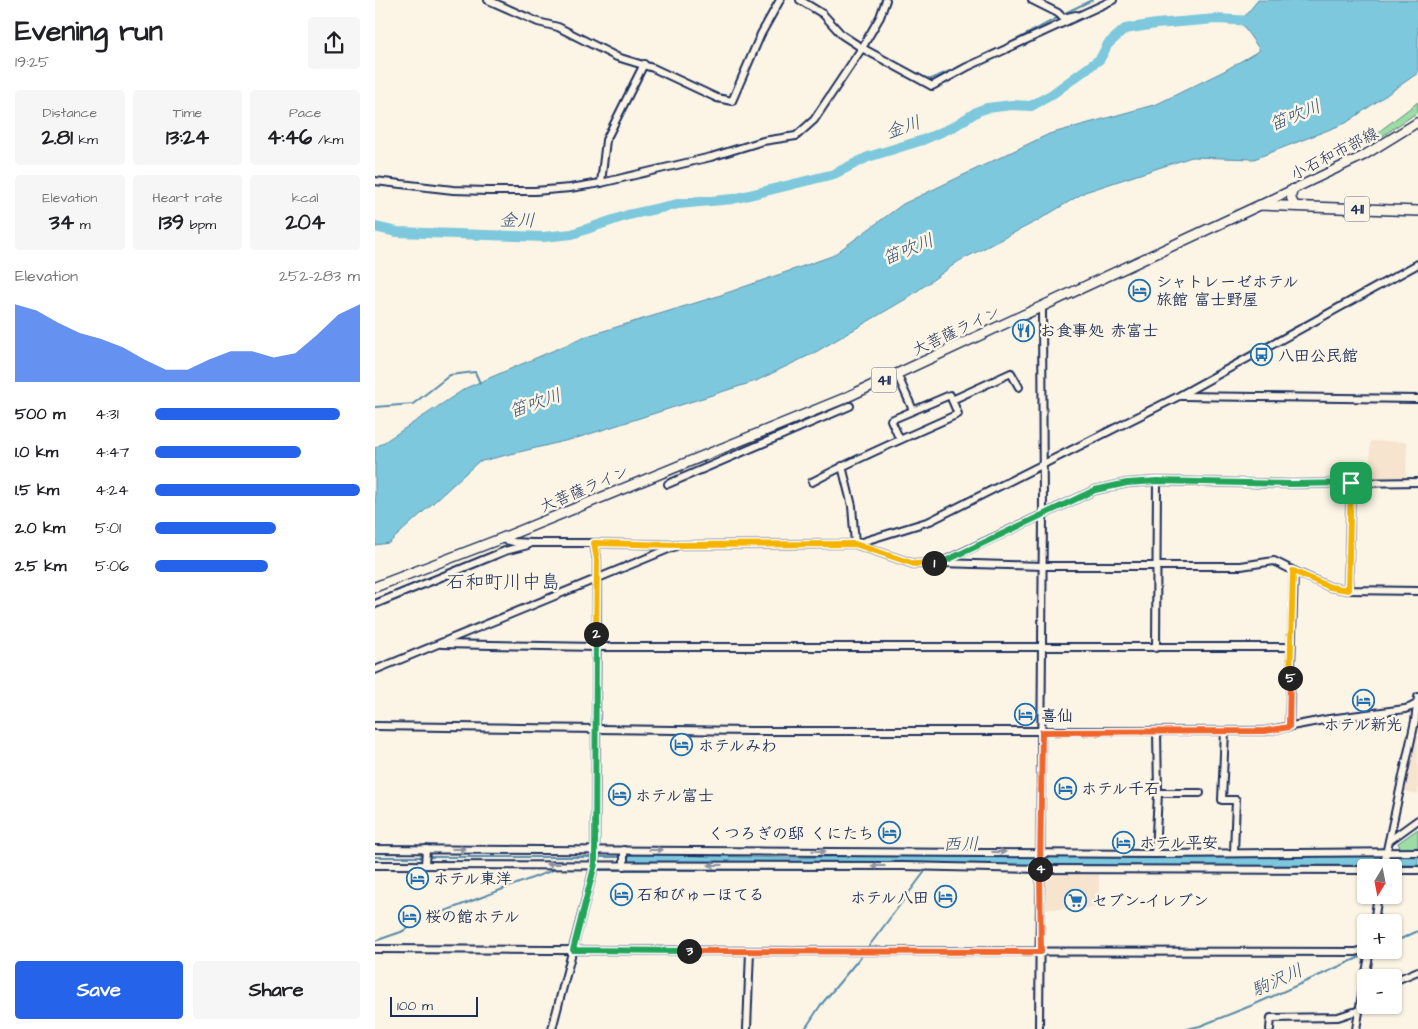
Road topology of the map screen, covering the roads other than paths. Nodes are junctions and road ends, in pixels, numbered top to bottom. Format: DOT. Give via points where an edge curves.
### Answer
graph roads {
  1 [pos="488,0"];
  2 [pos="780,0"];
  3 [pos="800,0"];
  4 [pos="886,0"];
  5 [pos="1031,0"];
  6 [pos="1113,0"];
  7 [pos="1085,14"];
  8 [pos="863,47"];
  9 [pos="644,64"];
  10 [pos="1418,122"];
  11 [pos="375,181"];
  12 [pos="601,183"];
  13 [pos="1293,189"];
  14 [pos="1260,204"];
  15 [pos="1295,206"];
  16 [pos="1418,211"];
  17 [pos="1418,264"];
  18 [pos="1042,307"];
  19 [pos="897,374"];
  20 [pos="1019,387"];
  21 [pos="1179,396"];
  22 [pos="1418,399"];
  23 [pos="952,400"];
  24 [pos="850,406"];
  25 [pos="913,410"];
  26 [pos="794,418"];
  27 [pos="797,429"];
  28 [pos="900,440"];
  29 [pos="1043,464"];
  30 [pos="842,466"];
  31 [pos="1157,481"];
  32 [pos="812,482"];
  33 [pos="1418,482"];
  34 [pos="1351,483"];
  35 [pos="667,484"];
  36 [pos="1043,515"];
  37 [pos="500,539"];
  38 [pos="532,543"];
  39 [pos="594,543"];
  40 [pos="855,544"];
  41 [pos="677,545"];
  42 [pos="941,563"];
  43 [pos="1157,565"];
  44 [pos="1043,566"];
  45 [pos="1293,571"];
  46 [pos="597,580"];
  47 [pos="375,587"];
  48 [pos="1348,590"];
  49 [pos="1418,591"];
  50 [pos="375,604"];
  51 [pos="442,644"];
  52 [pos="1291,646"];
  53 [pos="596,647"];
  54 [pos="1042,647"];
  55 [pos="1156,648"];
  56 [pos="375,670"];
  57 [pos="1418,697"];
  58 [pos="1418,703"];
  59 [pos="375,726"];
  60 [pos="1289,727"];
  61 [pos="596,728"];
  62 [pos="1157,731"];
  63 [pos="1225,731"];
  64 [pos="1042,732"];
  65 [pos="1158,793"];
  66 [pos="1200,793"];
  67 [pos="1418,820"];
  68 [pos="1389,841"];
  69 [pos="375,849"];
  70 [pos="426,849"];
  71 [pos="595,852"];
  72 [pos="624,852"];
  73 [pos="1234,852"];
  74 [pos="1418,852"];
  75 [pos="1041,853"];
  76 [pos="1155,854"];
  77 [pos="1386,854"];
  78 [pos="1385,859"];
  79 [pos="624,864"];
  80 [pos="375,865"];
  81 [pos="425,865"];
  82 [pos="594,865"];
  83 [pos="1040,867"];
  84 [pos="1357,870"];
  85 [pos="1403,870"];
  86 [pos="1418,870"];
  87 [pos="375,949"];
  88 [pos="573,950"];
  89 [pos="750,952"];
  90 [pos="1041,952"];
  91 [pos="1357,952"];
  92 [pos="1418,971"];
  93 [pos="1402,978"];
  94 [pos="1357,1011"];
  95 [pos="1359,1014"];
  96 [pos="552,1029"];
  97 [pos="747,1029"];
  98 [pos="1039,1029"];
  99 [pos="1270,1029"];
  100 [pos="1356,1029"];
  1 -- 9 [label="street" via="538,22 558,27 617,57"];
  2 -- 9 [label="street" via="761,34 732,101 717,98"];
  3 -- 8 [label="street" via="823,14 842,35"];
  4 -- 8 [label="street"];
  5 -- 7 [label="street" via="1063,18"];
  6 -- 7 [label="street"];
  7 -- 8 [label="street" via="932,86"];
  8 -- 12 [label="street" via="814,120 796,136 763,141"];
  9 -- 12 [label="street" via="606,140"];
  10 -- 13 [label="main road, 小石和市部線" via="1363,156"];
  11 -- 12 [label="street" via="488,191 570,188"];
  13 -- 14 [label="main road, 小石和市部線"];
  13 -- 15 [label="main road" via="1291,198"];
  14 -- 15 [label="highway, 大菩薩ライン / 411"];
  14 -- 18 [label="highway, 大菩薩ライン / 411"];
  15 -- 16 [label="highway, 大菩薩ライン / 411"];
  17 -- 21 [label="street"];
  18 -- 19 [label="highway, 大菩薩ライン / 411"];
  18 -- 29 [label="street"];
  19 -- 25 [label="street"];
  19 -- 26 [label="highway, 大菩薩ライン / 411"];
  20 -- 23 [label="street" via="1011,373"];
  21 -- 22 [label="street"];
  21 -- 29 [label="street"];
  23 -- 25 [label="street" via="950,395"];
  23 -- 28 [label="street" via="958,414"];
  24 -- 27 [label="street"];
  25 -- 28 [label="street" via="891,420"];
  26 -- 27 [label="street"];
  26 -- 37 [label="highway, 大菩薩ライン / 411"];
  27 -- 35 [label="street"];
  28 -- 30 [label="street"];
  29 -- 36 [label="street"];
  29 -- 40 [label="street" via="931,521"];
  30 -- 32 [label="street"];
  30 -- 40 [label="street" via="852,506"];
  31 -- 34 [label="street"];
  31 -- 36 [label="street" via="1095,490"];
  31 -- 43 [label="street"];
  33 -- 34 [label="street"];
  34 -- 48 [label="street"];
  36 -- 42 [label="street"];
  36 -- 44 [label="street"];
  37 -- 38 [label="street"];
  37 -- 47 [label="highway, 大菩薩ライン / 411"];
  38 -- 39 [label="street"];
  38 -- 50 [label="street"];
  39 -- 41 [label="street"];
  39 -- 46 [label="street"];
  40 -- 41 [label="street"];
  40 -- 42 [label="street" via="914,564"];
  41 -- 46 [label="street"];
  42 -- 44 [label="street"];
  43 -- 44 [label="street"];
  43 -- 45 [label="street" via="1241,566 1274,561"];
  43 -- 55 [label="street"];
  44 -- 54 [label="street"];
  45 -- 48 [label="street" via="1330,587"];
  45 -- 52 [label="street"];
  46 -- 51 [label="street"];
  46 -- 53 [label="street"];
  48 -- 49 [label="street"];
  51 -- 53 [label="street"];
  51 -- 56 [label="street"];
  52 -- 55 [label="street"];
  52 -- 60 [label="street"];
  53 -- 54 [label="street"];
  53 -- 61 [label="street"];
  54 -- 55 [label="street"];
  54 -- 64 [label="street"];
  57 -- 58 [label="street"];
  58 -- 60 [label="street" via="1405,709"];
  58 -- 68 [label="street"];
  59 -- 61 [label="street"];
  60 -- 63 [label="street"];
  61 -- 64 [label="street"];
  61 -- 71 [label="street"];
  62 -- 63 [label="street"];
  62 -- 64 [label="street"];
  62 -- 65 [label="street"];
  63 -- 73 [label="street" via="1222,800 1236,800"];
  64 -- 75 [label="street"];
  65 -- 66 [label="street"];
  65 -- 76 [label="street"];
  67 -- 68 [label="street"];
  68 -- 77 [label="street"];
  69 -- 70 [label="street"];
  70 -- 71 [label="street, one-way"];
  70 -- 81 [label="street"];
  71 -- 72 [label="street"];
  71 -- 82 [label="street"];
  72 -- 75 [label="street, one-way"];
  72 -- 79 [label="street"];
  73 -- 76 [label="street"];
  73 -- 77 [label="street"];
  74 -- 77 [label="street"];
  75 -- 76 [label="street"];
  75 -- 83 [label="street"];
  77 -- 78 [label="street"];
  79 -- 82 [label="street"];
  83 -- 79 [label="street, one-way"];
  80 -- 81 [label="street"];
  82 -- 81 [label="street, one-way"];
  82 -- 88 [label="street"];
  83 -- 84 [label="street"];
  83 -- 90 [label="street"];
  85 -- 86 [label="street"];
  87 -- 88 [label="street"];
  88 -- 89 [label="street"];
  88 -- 96 [label="street"];
  89 -- 90 [label="street"];
  89 -- 97 [label="street"];
  90 -- 91 [label="street"];
  90 -- 98 [label="street"];
  92 -- 93 [label="street"];
  94 -- 99 [label="street" via="1338,1017 1271,1018"];
  95 -- 100 [label="street"];
}
